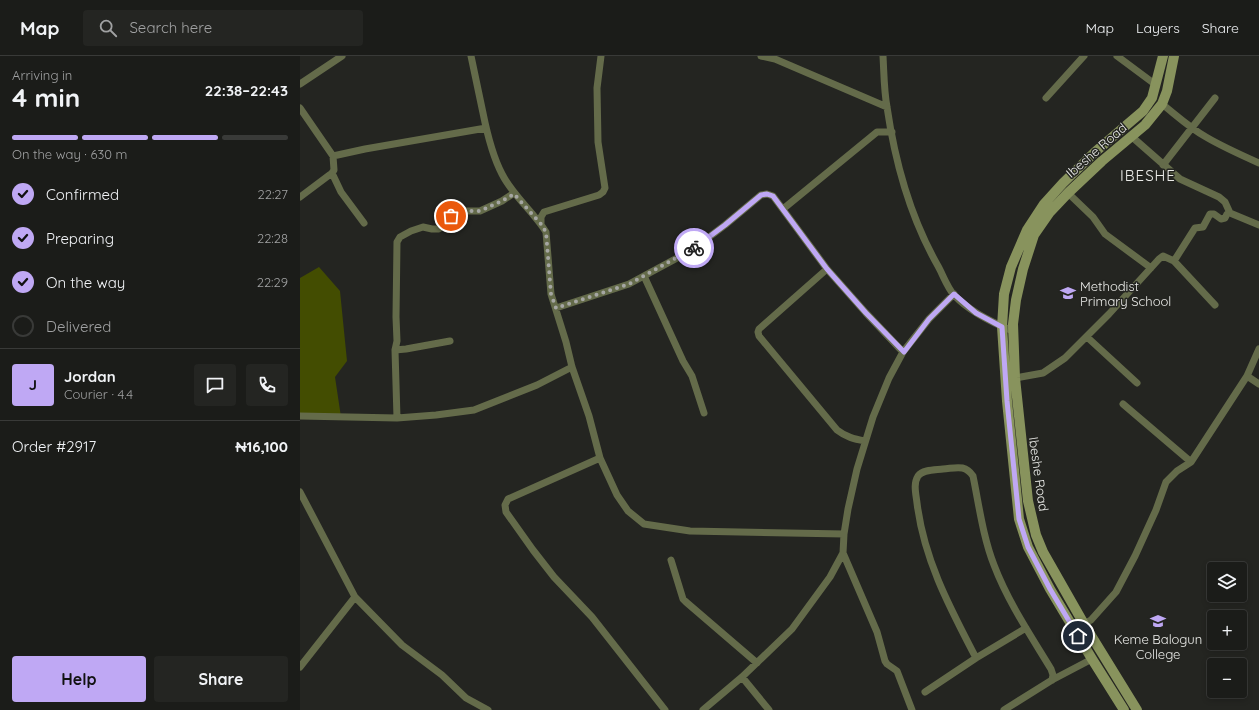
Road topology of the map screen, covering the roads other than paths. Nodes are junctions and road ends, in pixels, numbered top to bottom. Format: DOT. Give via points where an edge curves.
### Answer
graph roads {
  1 [pos="342,56"];
  2 [pos="471,56"];
  3 [pos="601,56"];
  4 [pos="761,56"];
  5 [pos="883,56"];
  6 [pos="1084,56"];
  7 [pos="1117,56"];
  8 [pos="1163,56"];
  9 [pos="1174,56"];
  10 [pos="300,84"];
  11 [pos="1156,85"];
  12 [pos="1046,98"];
  13 [pos="1215,98"];
  14 [pos="1162,104"];
  15 [pos="887,107"];
  16 [pos="300,108"];
  17 [pos="486,128"];
  18 [pos="1192,128"];
  19 [pos="892,132"];
  20 [pos="1131,136"];
  21 [pos="333,156"];
  22 [pos="1259,163"];
  23 [pos="1163,165"];
  24 [pos="332,173"];
  25 [pos="1068,193"];
  26 [pos="514,194"];
  27 [pos="300,197"];
  28 [pos="783,209"];
  29 [pos="1230,213"];
  30 [pos="364,223"];
  31 [pos="541,224"];
  32 [pos="1259,225"];
  33 [pos="1174,261"];
  34 [pos="1151,268"];
  35 [pos="827,269"];
  36 [pos="644,276"];
  37 [pos="954,294"];
  38 [pos="1215,305"];
  39 [pos="556,308"];
  40 [pos="1002,327"];
  41 [pos="1013,331"];
  42 [pos="1087,337"];
  43 [pos="450,341"];
  44 [pos="1259,349"];
  45 [pos="396,350"];
  46 [pos="904,352"];
  47 [pos="572,367"];
  48 [pos="1247,376"];
  49 [pos="1015,378"];
  50 [pos="1137,383"];
  51 [pos="1259,384"];
  52 [pos="1123,404"];
  53 [pos="704,413"];
  54 [pos="300,416"];
  55 [pos="397,418"];
  56 [pos="866,441"];
  57 [pos="600,458"];
  58 [pos="1191,462"];
  59 [pos="301,497"];
  60 [pos="844,534"];
  61 [pos="844,553"];
  62 [pos="671,560"];
  63 [pos="355,597"];
  64 [pos="1084,624"];
  65 [pos="1026,628"];
  66 [pos="302,658"];
  67 [pos="976,658"];
  68 [pos="1092,659"];
  69 [pos="757,663"];
  70 [pos="300,666"];
  71 [pos="742,677"];
  72 [pos="1052,680"];
  73 [pos="925,692"];
  74 [pos="476,707"];
  75 [pos="488,710"];
  76 [pos="665,710"];
  77 [pos="703,710"];
  78 [pos="769,710"];
  79 [pos="912,710"];
  80 [pos="1004,710"];
  81 [pos="1124,710"];
  82 [pos="1137,710"];
  1 -- 10 [label="street"];
  2 -- 17 [label="street"];
  3 -- 31 [label="street" via="597,88 598,142 605,188 599,195 544,212"];
  4 -- 15 [label="street" via="776,59"];
  5 -- 15 [label="street"];
  6 -- 12 [label="street"];
  7 -- 11 [label="street"];
  8 -- 11 [label="main road, Ibeshe Road"];
  9 -- 14 [label="main road, Ibeshe Road"];
  11 -- 40 [label="main road, Ibeshe Road" via="1152,98 1143,111 1063,183 1044,204 1027,230 1011,267 1004,294"];
  13 -- 18 [label="street"];
  14 -- 18 [label="street"];
  14 -- 20 [label="main road, Ibeshe Road" via="1145,125"];
  15 -- 19 [label="street"];
  16 -- 21 [label="street"];
  17 -- 21 [label="street"];
  17 -- 26 [label="street" via="501,174"];
  18 -- 22 [label="street" via="1224,147"];
  18 -- 23 [label="street"];
  19 -- 28 [label="street" via="877,132"];
  19 -- 37 [label="street" via="896,158 910,205 928,249"];
  20 -- 23 [label="street"];
  20 -- 25 [label="main road, Ibeshe Road"];
  21 -- 24 [label="street"];
  23 -- 29 [label="street" via="1180,179 1219,197 1225,202"];
  24 -- 27 [label="street"];
  24 -- 30 [label="street" via="341,192"];
  25 -- 34 [label="street" via="1105,234"];
  25 -- 41 [label="main road, Ibeshe Road" via="1050,212 1034,235 1020,281"];
  26 -- 31 [label="street"];
  26 -- 45 [label="street" via="480,211 462,211 451,216 439,229 423,228 400,237 397,242"];
  28 -- 35 [label="street"];
  28 -- 36 [label="street" via="770,194 761,195 692,250"];
  29 -- 32 [label="street"];
  29 -- 33 [label="street" via="1221,219 1210,214 1203,227 1195,228"];
  31 -- 39 [label="street" via="546,232 551,294"];
  33 -- 34 [label="street" via="1163,256"];
  33 -- 38 [label="street"];
  34 -- 42 [label="street"];
  35 -- 46 [label="street"];
  35 -- 56 [label="street" via="758,332 837,430 852,439"];
  36 -- 39 [label="street" via="629,284"];
  36 -- 53 [label="street" via="692,376"];
  37 -- 40 [label="street" via="976,313"];
  37 -- 46 [label="street" via="929,319"];
  39 -- 47 [label="street"];
  40 -- 41 [label="street"];
  40 -- 68 [label="main road, Ibeshe Road" via="1019,519 1028,547"];
  41 -- 49 [label="main road, Ibeshe Road"];
  42 -- 49 [label="street" via="1065,358 1043,373"];
  42 -- 50 [label="street"];
  43 -- 45 [label="street"];
  44 -- 48 [label="street"];
  45 -- 55 [label="street"];
  46 -- 56 [label="street" via="889,378"];
  47 -- 55 [label="street" via="537,385 474,410"];
  47 -- 57 [label="street"];
  48 -- 51 [label="street"];
  48 -- 58 [label="street"];
  49 -- 64 [label="main road, Ibeshe Road" via="1028,501 1036,535"];
  52 -- 58 [label="street"];
  54 -- 55 [label="street"];
  56 -- 60 [label="street" via="857,469"];
  57 -- 60 [label="street" via="617,495 628,510 644,524 690,531"];
  57 -- 76 [label="street" via="508,499 505,505 506,512 554,577 592,616"];
  58 -- 64 [label="street" via="1166,482 1156,510 1116,592"];
  59 -- 63 [label="street"];
  60 -- 61 [label="street"];
  61 -- 69 [label="street" via="792,630"];
  61 -- 79 [label="street" via="877,632 885,661 897,672"];
  62 -- 69 [label="street" via="683,599"];
  63 -- 66 [label="street"];
  63 -- 74 [label="street" via="396,640 442,675"];
  64 -- 82 [label="main road, Ibeshe Road"];
  65 -- 67 [label="street"];
  65 -- 67 [label="street" via="994,564 973,476 963,467 924,471 918,475 915,484 926,549 947,603"];
  65 -- 72 [label="street" via="1051,669"];
  66 -- 70 [label="street"];
  67 -- 73 [label="street"];
  68 -- 72 [label="street"];
  68 -- 81 [label="main road, Ibeshe Road"];
  69 -- 71 [label="street"];
  71 -- 77 [label="street"];
  71 -- 78 [label="street"];
  72 -- 80 [label="street"];
  74 -- 75 [label="street"];
}
